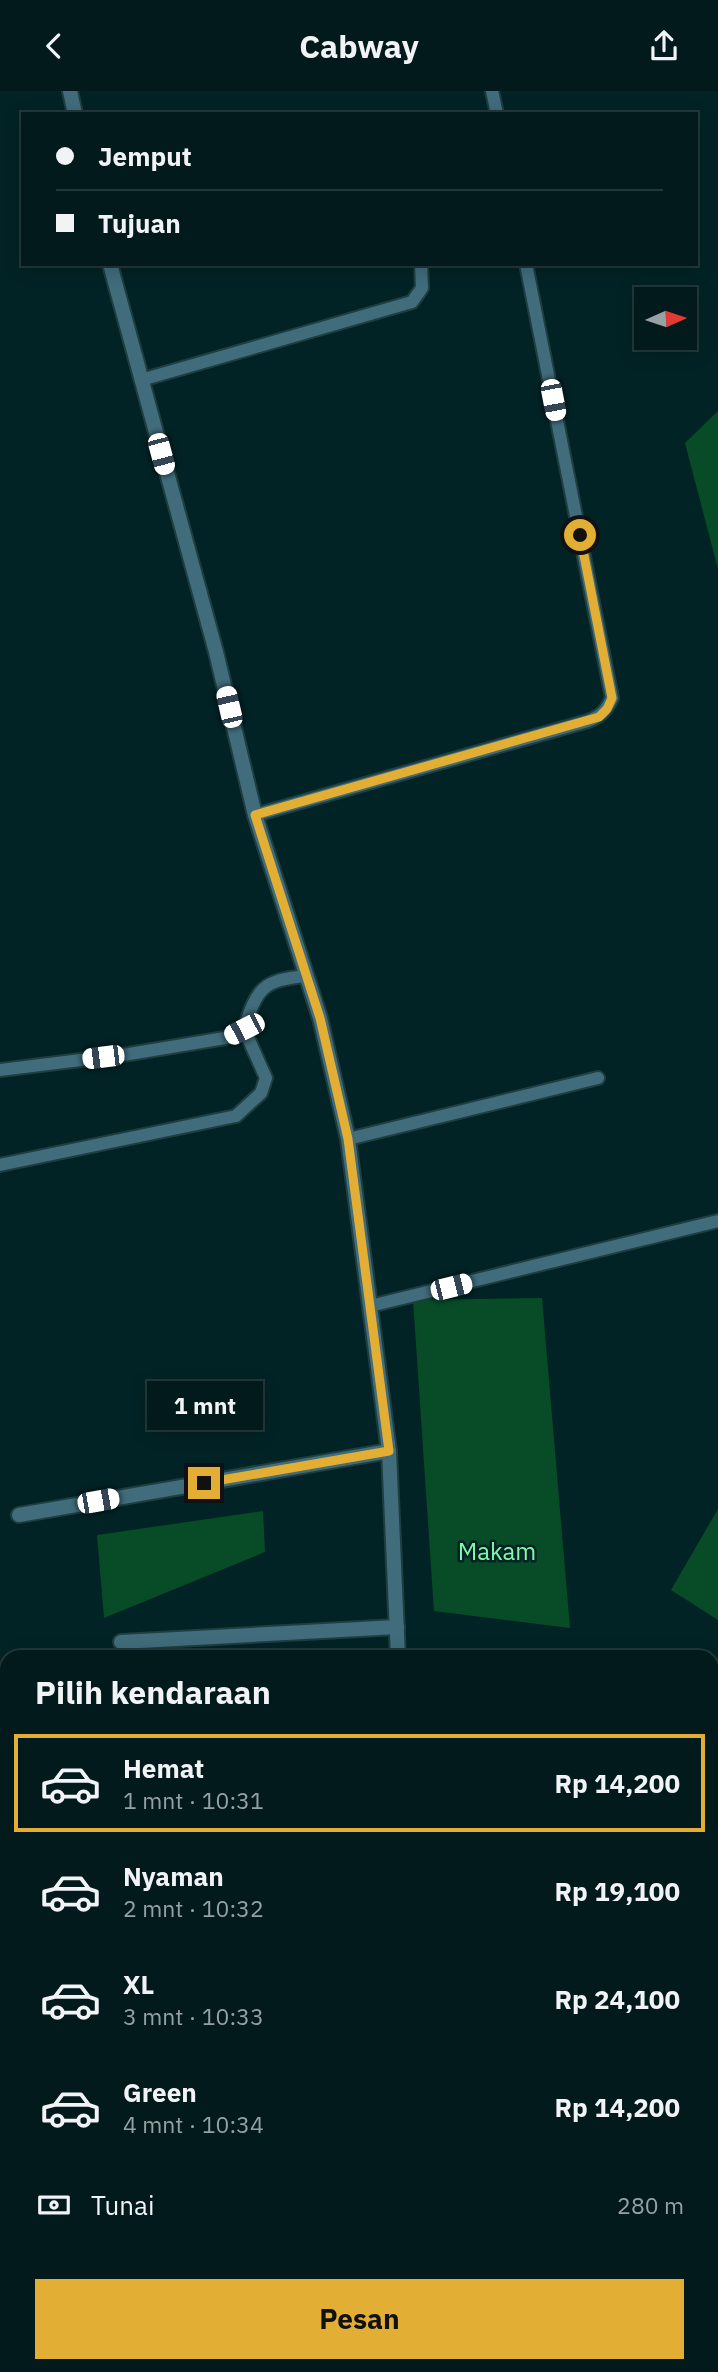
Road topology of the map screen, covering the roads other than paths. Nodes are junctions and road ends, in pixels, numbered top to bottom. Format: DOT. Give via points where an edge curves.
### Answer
graph roads {
  1 [pos="70,91"];
  2 [pos="492,91"];
  3 [pos="75,112"];
  4 [pos="497,112"];
  5 [pos="111,266"];
  6 [pos="421,266"];
  7 [pos="527,266"];
  8 [pos="141,380"];
  9 [pos="255,815"];
  10 [pos="306,977"];
  11 [pos="244,1029"];
  12 [pos="0,1070"];
  13 [pos="598,1078"];
  14 [pos="348,1139"];
  15 [pos="0,1165"];
  16 [pos="718,1221"];
  17 [pos="370,1306"];
  18 [pos="389,1451"];
  19 [pos="19,1515"];
  20 [pos="397,1626"];
  21 [pos="121,1641"];
  22 [pos="398,1650"];
  1 -- 3 [label="street"];
  2 -- 4 [label="lane"];
  5 -- 8 [label="street"];
  6 -- 8 [label="lane" via="422,288 412,302"];
  7 -- 9 [label="lane" via="612,698 607,709 588,721"];
  8 -- 9 [label="street" via="216,652"];
  9 -- 10 [label="street"];
  10 -- 11 [label="lane" via="285,978 260,989"];
  10 -- 14 [label="street"];
  11 -- 12 [label="lane" via="225,1038"];
  11 -- 15 [label="lane" via="266,1078 261,1093 236,1117"];
  13 -- 14 [label="lane"];
  14 -- 17 [label="street"];
  16 -- 17 [label="lane"];
  17 -- 18 [label="street"];
  18 -- 19 [label="street"];
  18 -- 20 [label="street"];
  20 -- 21 [label="street"];
  20 -- 22 [label="street"];
}
